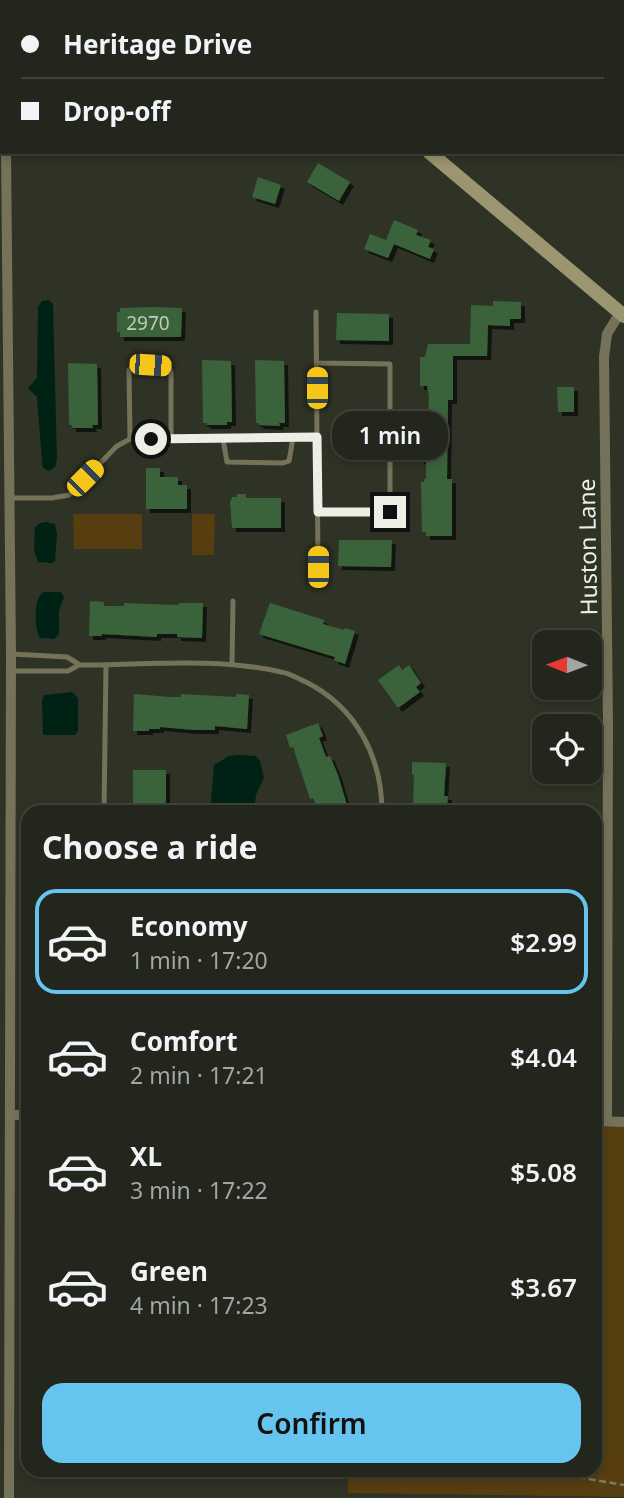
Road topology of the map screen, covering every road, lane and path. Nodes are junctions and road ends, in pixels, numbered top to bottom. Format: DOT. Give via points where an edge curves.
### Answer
graph roads {
  1 [pos="6,154"];
  2 [pos="431,154"];
  3 [pos="316,312"];
  4 [pos="622,315"];
  5 [pos="4,354"];
  6 [pos="317,363"];
  7 [pos="317,437"];
  8 [pos="293,438"];
  9 [pos="130,439"];
  10 [pos="172,439"];
  11 [pos="223,439"];
  12 [pos="10,498"];
  13 [pos="318,512"];
  14 [pos="318,567"];
  15 [pos="233,601"];
  16 [pos="11,654"];
  17 [pos="79,664"];
  18 [pos="232,664"];
  19 [pos="106,665"];
  20 [pos="11,671"];
  21 [pos="104,805"];
  22 [pos="382,805"];
  23 [pos="10,1115"];
  24 [pos="21,1115"];
  25 [pos="602,1121"];
  26 [pos="607,1121"];
  27 [pos="624,1122"];
  28 [pos="578,1477"];
  29 [pos="624,1485"];
  30 [pos="9,1498"];
  1 -- 5 [label="street"];
  2 -- 4 [label="main road"];
  3 -- 6 [label="lane"];
  4 -- 26 [label="street, Huston Lane" via="607,334 604,357"];
  5 -- 12 [label="street"];
  6 -- 7 [label="lane"];
  6 -- 13 [label="lane" via="390,365 390,512"];
  7 -- 8 [label="lane"];
  7 -- 13 [label="lane"];
  8 -- 11 [label="lane"];
  8 -- 11 [label="lane" via="292,456 283,463 227,462"];
  9 -- 10 [label="lane"];
  9 -- 10 [label="lane" via="129,370 150,365 169,366"];
  9 -- 12 [label="lane" via="117,446 69,495"];
  10 -- 11 [label="lane"];
  12 -- 16 [label="street"];
  13 -- 14 [label="lane"];
  15 -- 18 [label="lane"];
  16 -- 17 [label="lane" via="67,657"];
  16 -- 20 [label="street"];
  17 -- 19 [label="lane"];
  17 -- 20 [label="lane" via="68,671"];
  18 -- 19 [label="lane"];
  18 -- 22 [label="lane" via="284,672 340,704 366,738"];
  19 -- 21 [label="lane"];
  20 -- 23 [label="street"];
  23 -- 24 [label="street"];
  23 -- 30 [label="street"];
  25 -- 26 [label="street"];
  26 -- 27 [label="street"];
  28 -- 29 [label="path"];
}
